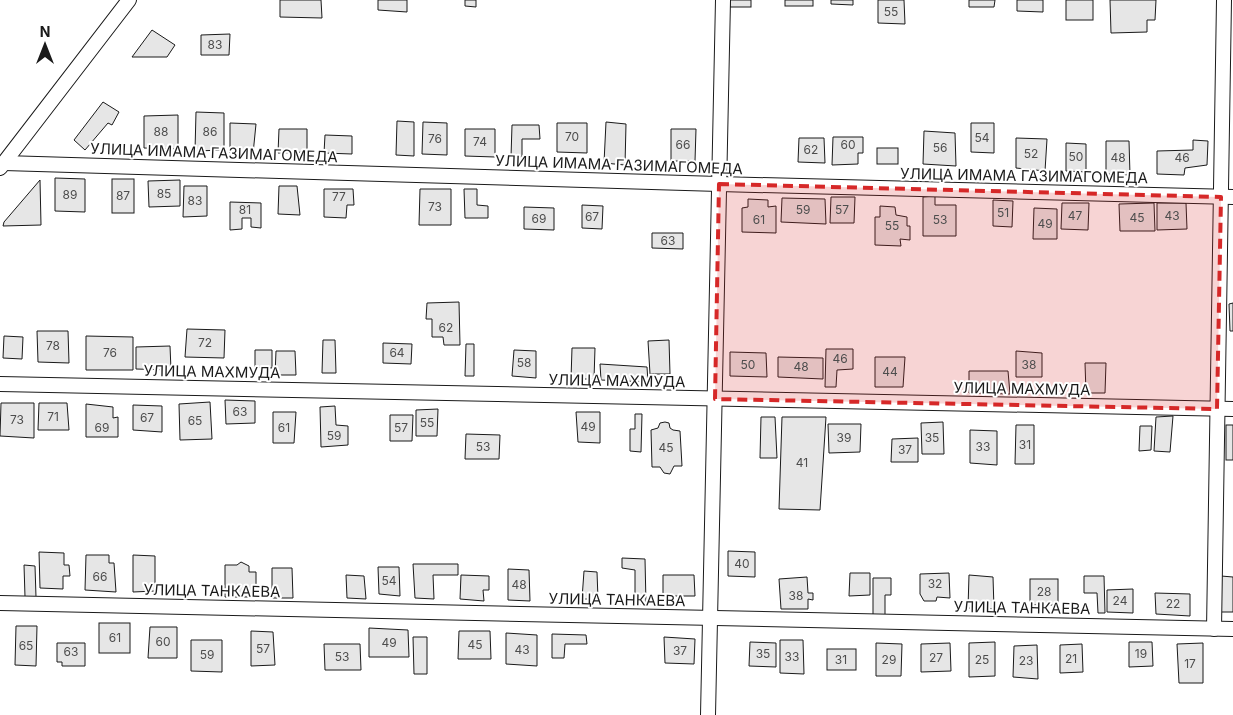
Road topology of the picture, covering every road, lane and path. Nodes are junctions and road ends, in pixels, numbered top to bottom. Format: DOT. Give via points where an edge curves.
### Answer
graph roads {
  1 [pos="129,0"];
  2 [pos="723,0"];
  3 [pos="1224,0"];
  4 [pos="2,166"];
  5 [pos="719,184"];
  6 [pos="1227,197"];
  7 [pos="0,384"];
  8 [pos="715,399"];
  9 [pos="1217,409"];
  10 [pos="1233,409"];
  11 [pos="0,603"];
  12 [pos="710,619"];
  13 [pos="1214,628"];
  14 [pos="1233,629"];
  15 [pos="708,715"];
  1 -- 4 [label="street"];
  2 -- 5 [label="street"];
  3 -- 6 [label="street"];
  4 -- 5 [label="street, УЛИЦА ИМАМА ГАЗИМАГОМЕДА"];
  5 -- 6 [label="street, УЛИЦА ИМАМА ГАЗИМАГОМЕДА"];
  5 -- 8 [label="street"];
  6 -- 9 [label="street"];
  7 -- 8 [label="street, УЛИЦА МАХМУДА"];
  8 -- 9 [label="street, УЛИЦА МАХМУДА"];
  8 -- 12 [label="street"];
  9 -- 10 [label="street, УЛИЦА МАХМУДА"];
  9 -- 13 [label="street"];
  11 -- 12 [label="street, УЛИЦА ТАНКАЕВА"];
  12 -- 13 [label="street, УЛИЦА ТАНКАЕВА"];
  12 -- 15 [label="street"];
  13 -- 14 [label="street, УЛИЦА ТАНКАЕВА"];
}
